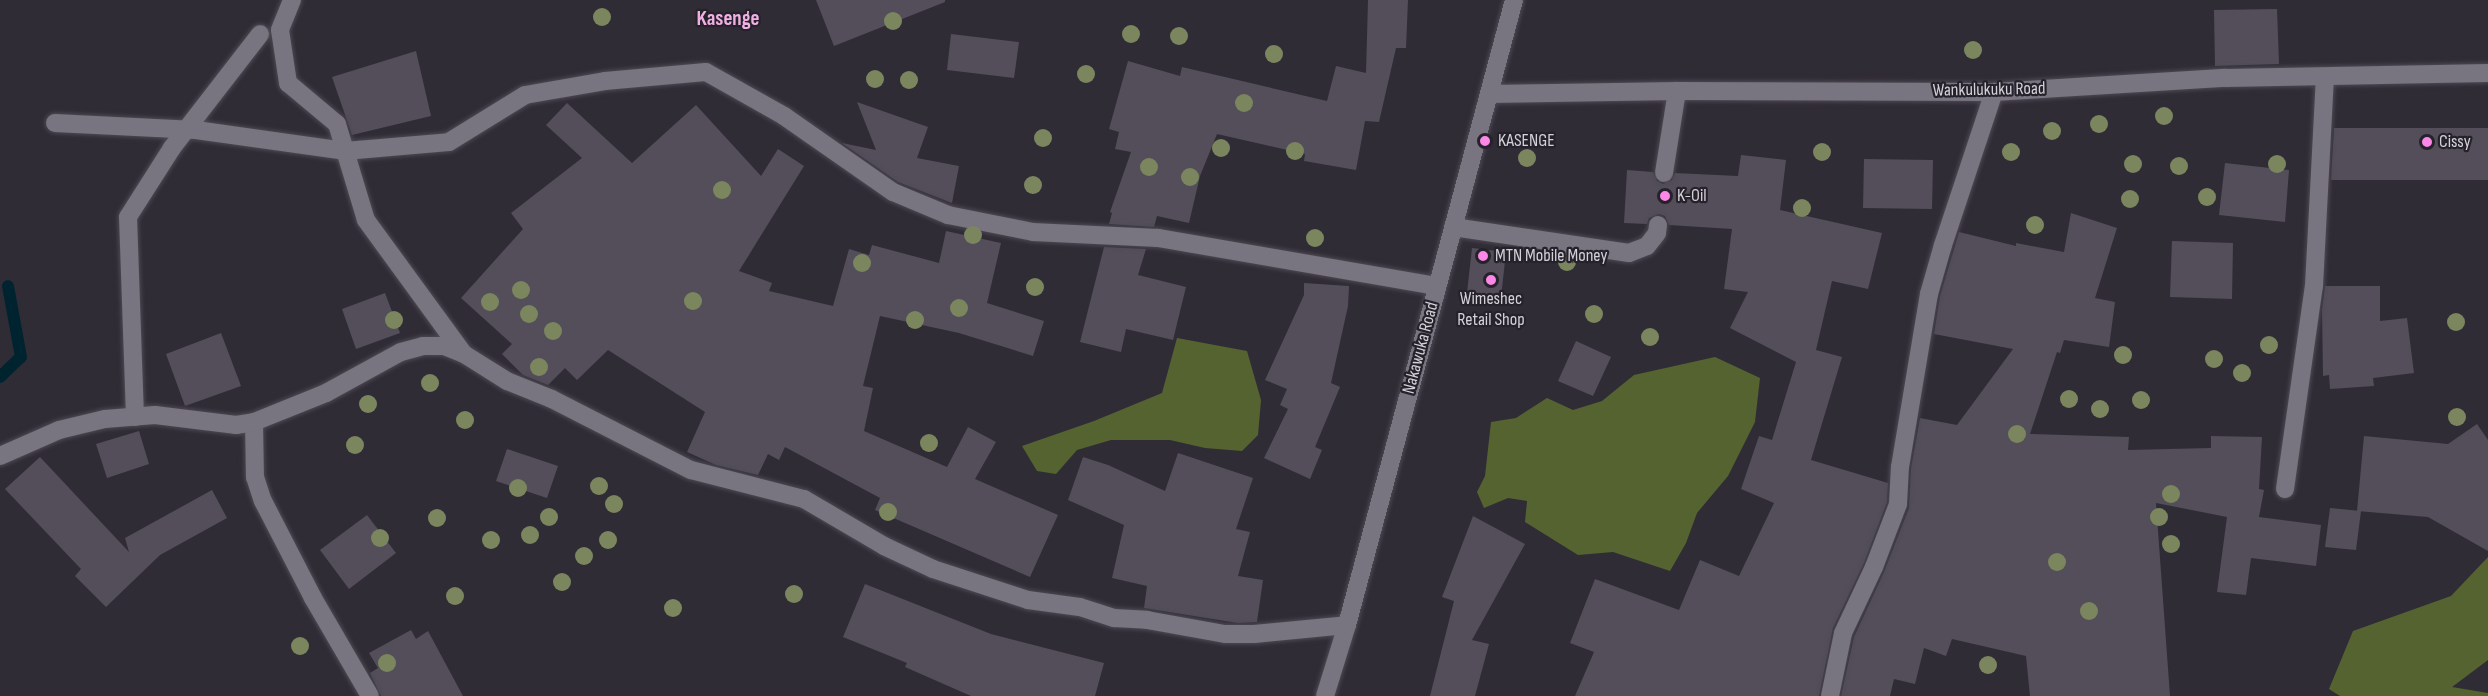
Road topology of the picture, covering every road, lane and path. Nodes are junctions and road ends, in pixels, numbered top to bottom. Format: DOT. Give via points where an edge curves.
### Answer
graph roads {
  1 [pos="292,0"];
  2 [pos="1514,0"];
  3 [pos="260,34"];
  4 [pos="2488,74"];
  5 [pos="2325,78"];
  6 [pos="1677,91"];
  7 [pos="1994,92"];
  8 [pos="1489,94"];
  9 [pos="55,123"];
  10 [pos="187,129"];
  11 [pos="345,151"];
  12 [pos="1664,173"];
  13 [pos="1658,225"];
  14 [pos="1454,227"];
  15 [pos="1437,286"];
  16 [pos="464,354"];
  17 [pos="135,417"];
  18 [pos="254,422"];
  19 [pos="0,456"];
  20 [pos="2286,489"];
  21 [pos="1347,624"];
  22 [pos="370,696"];
  23 [pos="1325,696"];
  24 [pos="1830,696"];
  1 -- 11 [label="street" via="280,30 288,83 337,124"];
  2 -- 8 [label="street, Nakawuka Road"];
  3 -- 10 [label="street"];
  4 -- 5 [label="street, Wankulukuku Road"];
  5 -- 7 [label="street, Wankulukuku Road" via="2226,78"];
  5 -- 20 [label="street" via="2314,286"];
  6 -- 7 [label="street, Wankulukuku Road"];
  6 -- 8 [label="street, Wankulukuku Road"];
  6 -- 12 [label="street"];
  7 -- 24 [label="street" via="1929,294 1902,455 1898,504 1874,567 1842,633"];
  8 -- 14 [label="street, Nakawuka Road"];
  9 -- 10 [label="street"];
  10 -- 11 [label="street"];
  10 -- 17 [label="street" via="128,217"];
  11 -- 15 [label="street" via="449,142 525,94 605,81 706,72 784,116 893,192 948,215 1033,232 1158,238"];
  11 -- 16 [label="street" via="366,220"];
  13 -- 14 [label="street" via="1647,246 1629,253"];
  14 -- 15 [label="street, Nakawuka Road"];
  15 -- 21 [label="street, Nakawuka Road"];
  16 -- 18 [label="street" via="444,346 401,352 326,393"];
  16 -- 21 [label="street" via="507,381 552,399 690,470 804,499 884,546 933,569 1028,600 1080,607 1114,618 1225,634"];
  17 -- 18 [label="street"];
  17 -- 19 [label="street" via="105,419 59,430"];
  18 -- 22 [label="street" via="255,477 263,501"];
  21 -- 23 [label="street, Nakawuka Road"];
}
